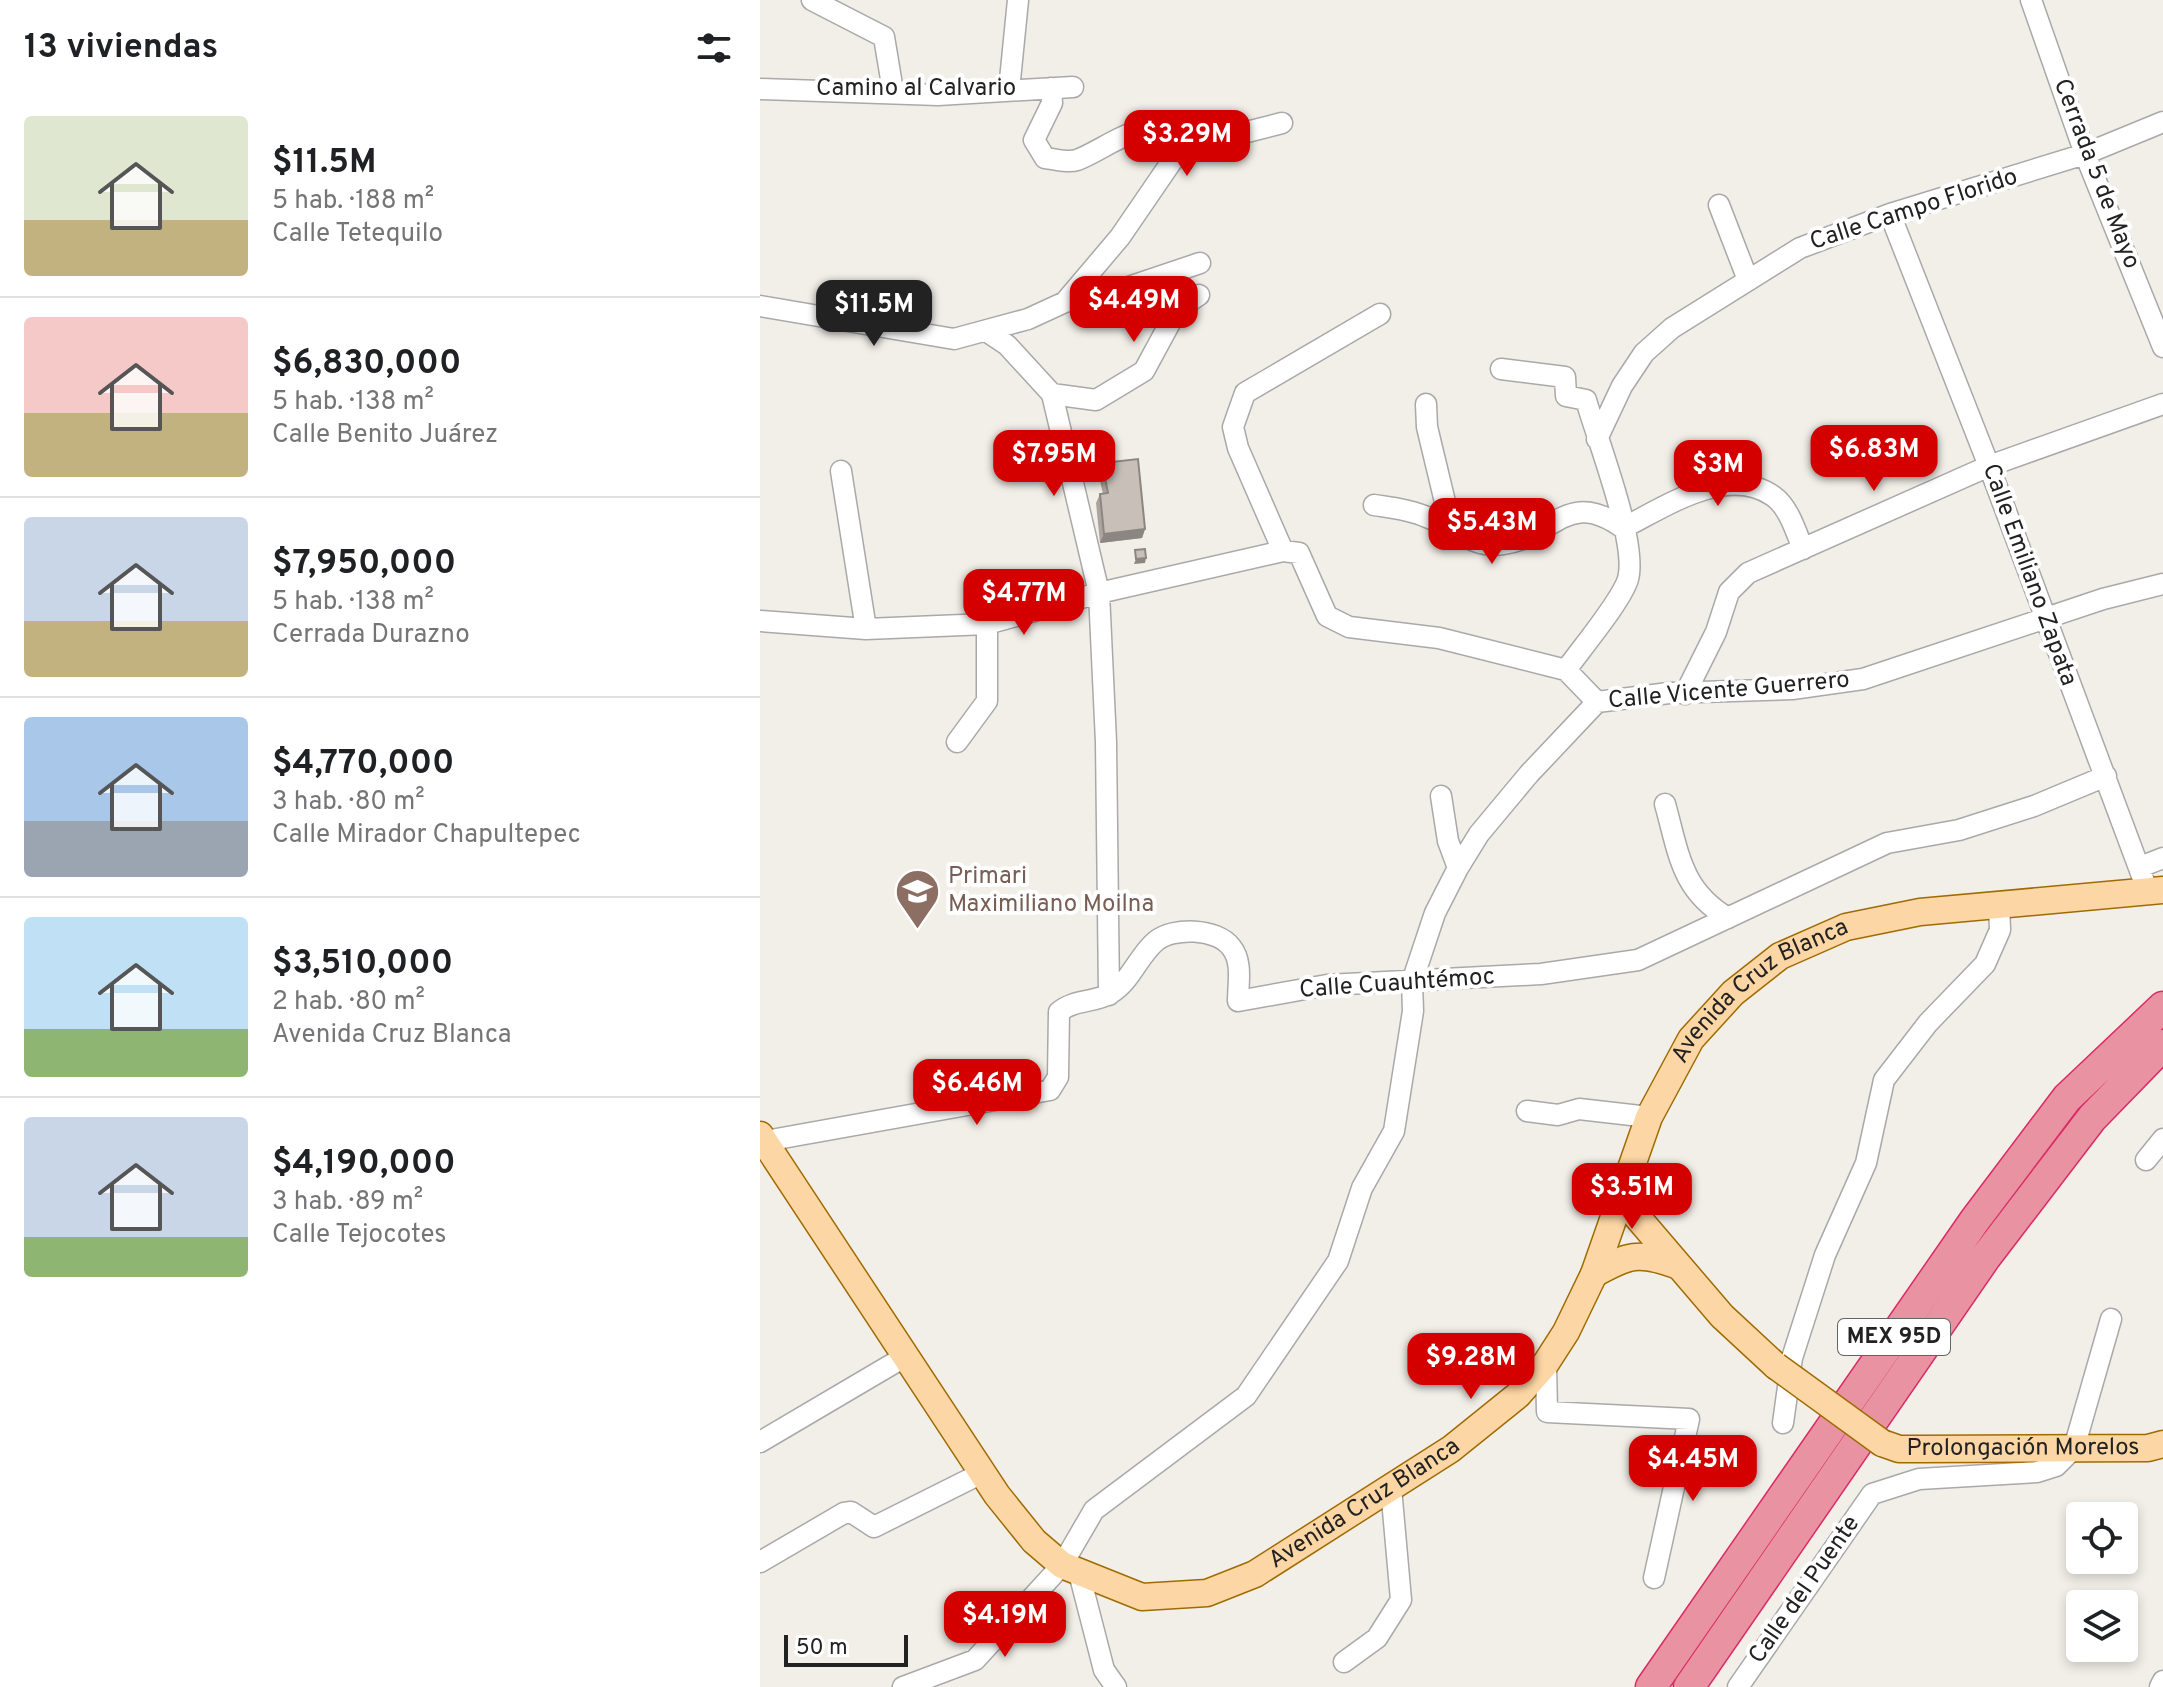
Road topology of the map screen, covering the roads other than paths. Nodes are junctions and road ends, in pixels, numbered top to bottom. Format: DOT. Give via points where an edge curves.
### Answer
graph roads {
  1 [pos="812,0"];
  2 [pos="1018,0"];
  3 [pos="2031,0"];
  4 [pos="1073,87"];
  5 [pos="1051,88"];
  6 [pos="760,89"];
  7 [pos="1009,90"];
  8 [pos="893,91"];
  9 [pos="2163,122"];
  10 [pos="1282,123"];
  11 [pos="1184,139"];
  12 [pos="2085,154"];
  13 [pos="1719,205"];
  14 [pos="1890,214"];
  15 [pos="1200,263"];
  16 [pos="1748,280"];
  17 [pos="1199,295"];
  18 [pos="1065,302"];
  19 [pos="760,306"];
  20 [pos="1380,314"];
  21 [pos="986,331"];
  22 [pos="2163,347"];
  23 [pos="1501,369"];
  24 [pos="1052,394"];
  25 [pos="1426,404"];
  26 [pos="2163,404"];
  27 [pos="1597,439"];
  28 [pos="1989,466"];
  29 [pos="841,471"];
  30 [pos="1374,505"];
  31 [pos="1623,528"];
  32 [pos="1452,531"];
  33 [pos="1803,549"];
  34 [pos="1283,551"];
  35 [pos="2163,584"];
  36 [pos="1099,593"];
  37 [pos="760,621"];
  38 [pos="2044,621"];
  39 [pos="987,624"];
  40 [pos="866,629"];
  41 [pos="1566,670"];
  42 [pos="1685,694"];
  43 [pos="1597,702"];
  44 [pos="957,742"];
  45 [pos="2106,776"];
  46 [pos="1441,796"];
  47 [pos="1665,804"];
  48 [pos="2163,858"];
  49 [pos="1458,868"];
  50 [pos="2150,883"];
  51 [pos="1999,904"];
  52 [pos="1728,918"];
  53 [pos="1412,982"];
  54 [pos="1109,995"];
  55 [pos="2163,1007"];
  56 [pos="2163,1045"];
  57 [pos="1527,1111"];
  58 [pos="1649,1117"];
  59 [pos="761,1139"];
  60 [pos="2163,1139"];
  61 [pos="2146,1160"];
  62 [pos="1621,1198"];
  63 [pos="1676,1265"];
  64 [pos="1594,1274"];
  65 [pos="2111,1319"];
  66 [pos="906,1356"];
  67 [pos="1784,1362"];
  68 [pos="1546,1363"];
  69 [pos="1783,1423"];
  70 [pos="760,1442"];
  71 [pos="2163,1444"];
  72 [pos="2074,1448"];
  73 [pos="982,1473"];
  74 [pos="1391,1488"];
  75 [pos="760,1562"];
  76 [pos="1071,1569"];
  77 [pos="1654,1578"];
  78 [pos="1344,1662"];
  79 [pos="1109,1681"];
  80 [pos="2163,1681"];
  81 [pos="912,1685"];
  82 [pos="1651,1687"];
  83 [pos="1689,1687"];
  84 [pos="1738,1687"];
  85 [pos="2160,1687"];
  1 -- 8 [label="street" via="884,37"];
  2 -- 7 [label="street"];
  3 -- 12 [label="street, Cerrada 5 de Mayo"];
  4 -- 5 [label="street, Camino al Calvario"];
  5 -- 7 [label="street, Camino al Calvario"];
  5 -- 11 [label="street" via="1052,103 1034,140 1045,158 1074,161 1140,128 1177,133"];
  6 -- 8 [label="street, Camino al Calvario"];
  7 -- 8 [label="street, Camino al Calvario" via="938,95"];
  9 -- 12 [label="street, Calle Campo Florido"];
  10 -- 11 [label="street"];
  11 -- 18 [label="street" via="1120,237"];
  12 -- 14 [label="street, Calle Campo Florido"];
  12 -- 22 [label="street, Cerrada 5 de Mayo"];
  13 -- 16 [label="street"];
  14 -- 16 [label="street, Calle Campo Florido" via="1800,248"];
  14 -- 28 [label="street, Calle Emiliano Zapata"];
  15 -- 18 [label="street" via="1111,293"];
  16 -- 27 [label="street, Calle Campo Florido" via="1672,328 1644,353"];
  17 -- 24 [label="street" via="1177,310 1144,371 1096,400"];
  18 -- 21 [label="street"];
  19 -- 21 [label="street" via="954,339"];
  20 -- 34 [label="street" via="1245,393 1233,427 1238,448"];
  21 -- 24 [label="street" via="1007,345"];
  23 -- 27 [label="street" via="1565,377 1566,396 1586,400"];
  24 -- 36 [label="street"];
  25 -- 32 [label="street"];
  26 -- 28 [label="street"];
  27 -- 31 [label="street"];
  28 -- 33 [label="street"];
  28 -- 38 [label="street, Calle Emiliano Zapata"];
  29 -- 40 [label="street"];
  30 -- 32 [label="street" via="1431,518"];
  31 -- 32 [label="street" via="1591,511 1566,514 1504,544 1474,541"];
  31 -- 33 [label="street" via="1713,487 1736,484 1772,495 1785,508"];
  31 -- 41 [label="street" via="1630,555 1628,580"];
  33 -- 42 [label="street" via="1748,573 1729,592"];
  34 -- 36 [label="street"];
  34 -- 41 [label="street" via="1299,553 1327,616 1349,627 1439,638"];
  35 -- 38 [label="street, Calle Vicente Guerrero"];
  36 -- 39 [label="street"];
  36 -- 54 [label="street"];
  37 -- 40 [label="street"];
  38 -- 42 [label="street, Calle Vicente Guerrero" via="1863,679 1792,689"];
  38 -- 45 [label="street, Calle Emiliano Zapata"];
  39 -- 40 [label="street"];
  39 -- 44 [label="street" via="987,701"];
  41 -- 43 [label="street"];
  42 -- 43 [label="street, Calle Vicente Guerrero"];
  43 -- 49 [label="street, Calle Vicente Guerrero" via="1529,774"];
  45 -- 50 [label="street, Calle Emiliano Zapata"];
  45 -- 52 [label="street, Calle Cuauhtémoc" via="1959,830 1887,843"];
  46 -- 49 [label="street"];
  47 -- 52 [label="street" via="1687,882 1706,905"];
  48 -- 50 [label="street"];
  49 -- 53 [label="street, Calle Vicente Guerrero" via="1435,913"];
  50 -- 51 [label="main road, Avenida Cruz Blanca"];
  51 -- 58 [label="main road, Avenida Cruz Blanca" via="1846,927 1780,956 1733,993 1691,1039"];
  51 -- 67 [label="street" via="2000,930 1985,964 1928,1023 1884,1080 1866,1163"];
  52 -- 53 [label="street, Calle Cuauhtémoc" via="1638,960 1541,974"];
  53 -- 54 [label="street, Calle Cuauhtémoc" via="1327,985 1238,1001 1239,964 1232,948 1223,940 1190,931 1156,941"];
  53 -- 76 [label="street, Calle Vicente Guerrero" via="1413,1011 1394,1131 1362,1188 1338,1261 1246,1396 1094,1510"];
  54 -- 59 [label="street" via="1067,1005 1059,1012 1058,1077 1050,1090"];
  55 -- 82 [label="highway, MEX 95D" via="2067,1098"];
  56 -- 83 [label="highway, MEX 95D" via="2092,1118 1985,1258"];
  57 -- 58 [label="street" via="1558,1115 1579,1109"];
  58 -- 62 [label="main road, Avenida Cruz Blanca"];
  59 -- 66 [label="main road, Avenida Cruz Blanca"];
  60 -- 61 [label="street"];
  62 -- 63 [label="main road"];
  62 -- 64 [label="main road, Avenida Cruz Blanca"];
  63 -- 64 [label="main road" via="1647,1254 1622,1258"];
  63 -- 67 [label="main road" via="1722,1316"];
  64 -- 68 [label="main road, Avenida Cruz Blanca"];
  65 -- 72 [label="street"];
  66 -- 70 [label="street"];
  66 -- 73 [label="main road, Avenida Cruz Blanca"];
  67 -- 69 [label="street"];
  67 -- 72 [label="main road, Prolongación Morelos, bridge" via="1882,1443 1899,1449"];
  68 -- 74 [label="main road, Avenida Cruz Blanca" via="1518,1395"];
  68 -- 77 [label="street" via="1547,1412 1689,1419"];
  71 -- 72 [label="main road, Prolongación Morelos"];
  72 -- 84 [label="street, Calle del Puente" via="2056,1466 2037,1472 1919,1479 1872,1494"];
  73 -- 75 [label="street" via="874,1527 844,1513"];
  73 -- 76 [label="main road, Avenida Cruz Blanca" via="1034,1541"];
  74 -- 76 [label="main road, Avenida Cruz Blanca" via="1255,1574 1207,1593 1142,1597"];
  74 -- 78 [label="street" via="1401,1600 1377,1638"];
  76 -- 79 [label="street"];
  76 -- 81 [label="street, Calle Vicente Guerrero" via="975,1660"];
  80 -- 85 [label="street"];
}
